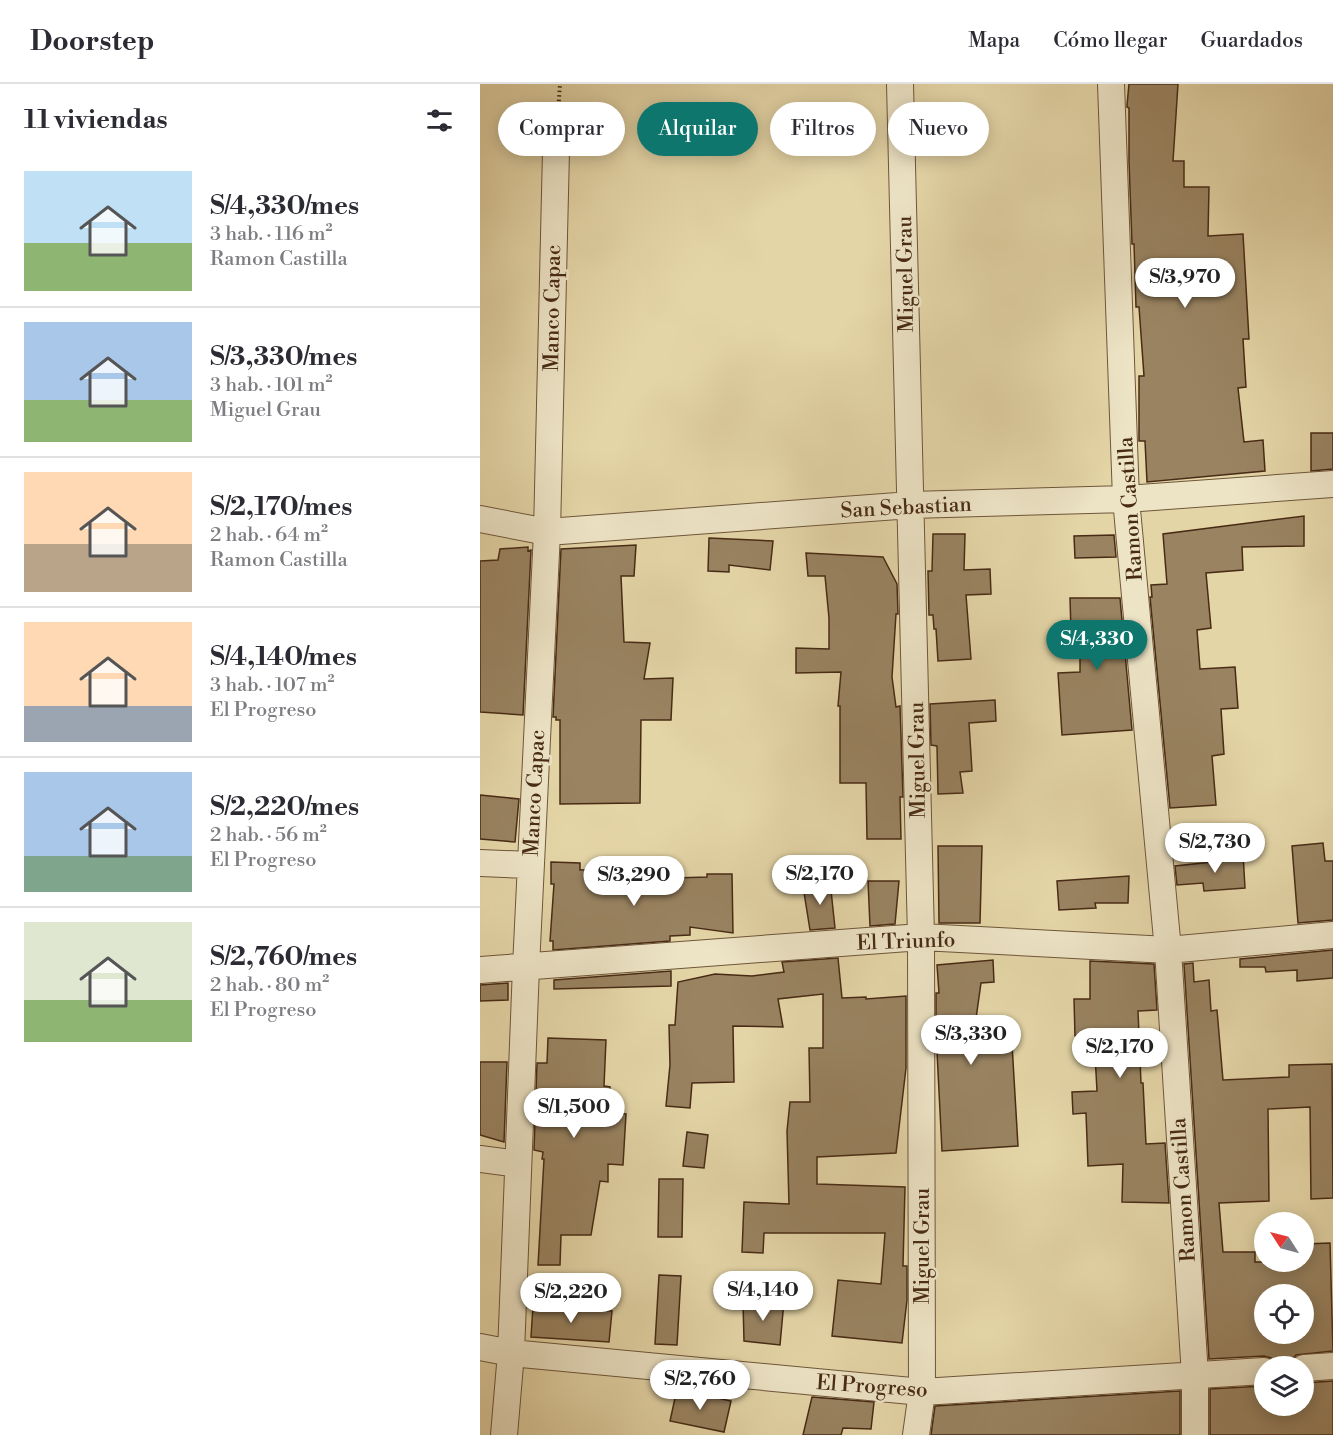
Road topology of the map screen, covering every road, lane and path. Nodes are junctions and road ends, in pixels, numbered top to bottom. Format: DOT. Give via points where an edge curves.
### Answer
graph roads {
  1 [pos="560,84"];
  2 [pos="900,84"];
  3 [pos="1111,84"];
  4 [pos="559,102"];
  5 [pos="556,156"];
  6 [pos="1333,484"];
  7 [pos="1126,499"];
  8 [pos="911,505"];
  9 [pos="480,519"];
  10 [pos="547,532"];
  11 [pos="480,863"];
  12 [pos="530,865"];
  13 [pos="1333,935"];
  14 [pos="921,937"];
  15 [pos="1168,950"];
  16 [pos="526,967"];
  17 [pos="480,970"];
  18 [pos="480,1159"];
  19 [pos="518,1164"];
  20 [pos="480,1347"];
  21 [pos="511,1353"];
  22 [pos="1333,1366"];
  23 [pos="1314,1367"];
  24 [pos="1254,1372"];
  25 [pos="1195,1376"];
  26 [pos="922,1392"];
  27 [pos="504,1435"];
  28 [pos="916,1435"];
  29 [pos="1195,1435"];
  1 -- 4 [label="path"];
  2 -- 8 [label="street, Miguel Grau"];
  3 -- 7 [label="street, Ramon Castilla"];
  5 -- 10 [label="street, Manco Capac"];
  6 -- 7 [label="street, San Sebastian"];
  7 -- 8 [label="street, San Sebastian"];
  7 -- 15 [label="street, Ramon Castilla"];
  8 -- 10 [label="street, San Sebastian"];
  8 -- 14 [label="street, Miguel Grau"];
  9 -- 10 [label="street, San Sebastian"];
  10 -- 12 [label="street, Manco Capac"];
  11 -- 12 [label="street"];
  12 -- 16 [label="street, Manco Capac"];
  13 -- 15 [label="street, El Triunfo"];
  14 -- 15 [label="street, El Triunfo"];
  14 -- 16 [label="street, El Triunfo"];
  14 -- 26 [label="street, Miguel Grau"];
  15 -- 25 [label="street, Ramon Castilla"];
  16 -- 17 [label="street, El Triunfo"];
  16 -- 19 [label="street, Manco Capac"];
  18 -- 19 [label="street"];
  19 -- 21 [label="street, Manco Capac"];
  20 -- 21 [label="street, El Progreso"];
  21 -- 26 [label="street, El Progreso"];
  21 -- 27 [label="street, Manco Capac"];
  22 -- 23 [label="street"];
  24 -- 25 [label="street, El Progreso"];
  25 -- 26 [label="street, El Progreso"];
  25 -- 29 [label="street, Ramon Castilla"];
  26 -- 28 [label="street, Miguel Grau"];
}
